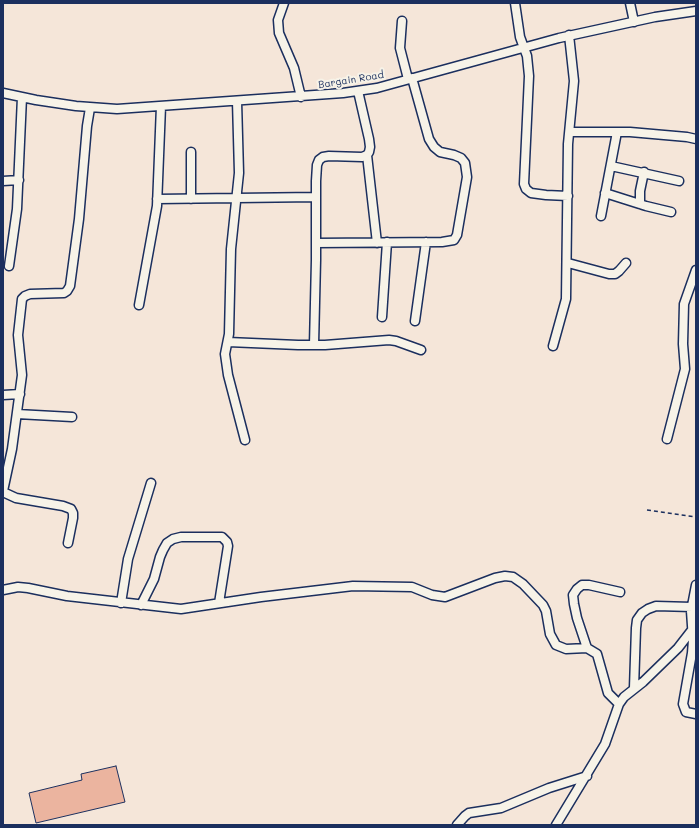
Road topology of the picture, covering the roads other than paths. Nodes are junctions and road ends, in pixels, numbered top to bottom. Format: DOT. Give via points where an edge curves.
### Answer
graph roads {
  1 [pos="284,3"];
  2 [pos="515,3"];
  3 [pos="630,3"];
  4 [pos="696,11"];
  5 [pos="402,21"];
  6 [pos="634,22"];
  7 [pos="569,35"];
  8 [pos="523,47"];
  9 [pos="410,79"];
  10 [pos="358,91"];
  11 [pos="3,93"];
  12 [pos="22,97"];
  13 [pos="301,97"];
  14 [pos="237,101"];
  15 [pos="161,106"];
  16 [pos="90,108"];
  17 [pos="570,132"];
  18 [pos="617,132"];
  19 [pos="696,140"];
  20 [pos="192,152"];
  21 [pos="367,155"];
  22 [pos="611,166"];
  23 [pos="644,172"];
  24 [pos="19,180"];
  25 [pos="3,181"];
  26 [pos="679,181"];
  27 [pos="604,193"];
  28 [pos="568,196"];
  29 [pos="316,197"];
  30 [pos="236,198"];
  31 [pos="157,199"];
  32 [pos="191,199"];
  33 [pos="640,204"];
  34 [pos="672,212"];
  35 [pos="601,216"];
  36 [pos="387,242"];
  37 [pos="426,242"];
  38 [pos="377,243"];
  39 [pos="316,244"];
  40 [pos="568,263"];
  41 [pos="626,263"];
  42 [pos="9,266"];
  43 [pos="696,270"];
  44 [pos="139,305"];
  45 [pos="382,317"];
  46 [pos="415,320"];
  47 [pos="228,342"];
  48 [pos="314,345"];
  49 [pos="553,346"];
  50 [pos="421,350"];
  51 [pos="20,394"];
  52 [pos="3,395"];
  53 [pos="17,414"];
  54 [pos="72,417"];
  55 [pos="667,439"];
  56 [pos="245,440"];
  57 [pos="151,483"];
  58 [pos="3,492"];
  59 [pos="68,544"];
  60 [pos="696,585"];
  61 [pos="3,590"];
  62 [pos="620,592"];
  63 [pos="121,603"];
  64 [pos="219,603"];
  65 [pos="141,605"];
  66 [pos="692,606"];
  67 [pos="694,629"];
  68 [pos="587,648"];
  69 [pos="634,688"];
  70 [pos="619,704"];
  71 [pos="696,714"];
  72 [pos="587,776"];
  73 [pos="456,825"];
  74 [pos="556,825"];
  1 -- 13 [label="street" via="278,20 280,33 294,68"];
  2 -- 8 [label="street"];
  3 -- 6 [label="street"];
  4 -- 6 [label="street, Bargain Road"];
  5 -- 9 [label="street" via="400,48"];
  6 -- 7 [label="street, Bargain Road"];
  7 -- 8 [label="street, Bargain Road"];
  7 -- 17 [label="street" via="574,81"];
  8 -- 9 [label="street, Bargain Road"];
  8 -- 28 [label="street" via="527,56 529,76 524,184 531,193"];
  9 -- 10 [label="street, Bargain Road"];
  9 -- 37 [label="street" via="434,147 440,152 461,158 466,170 457,235 454,240"];
  10 -- 13 [label="street, Bargain Road"];
  10 -- 21 [label="street" via="370,147"];
  11 -- 12 [label="street, Bargain Road"];
  12 -- 16 [label="street, Bargain Road"];
  12 -- 24 [label="street"];
  13 -- 14 [label="street, Bargain Road"];
  14 -- 15 [label="street, Bargain Road"];
  14 -- 30 [label="street" via="239,165"];
  15 -- 16 [label="street, Bargain Road"];
  15 -- 31 [label="street"];
  16 -- 51 [label="street" via="70,286 64,293 30,294 22,299 18,335 22,365"];
  17 -- 18 [label="street"];
  17 -- 28 [label="street"];
  18 -- 19 [label="street" via="687,137"];
  18 -- 22 [label="street"];
  20 -- 32 [label="street"];
  21 -- 29 [label="street" via="329,156 319,160 316,172"];
  21 -- 38 [label="street"];
  22 -- 23 [label="street"];
  22 -- 27 [label="street"];
  23 -- 26 [label="street"];
  23 -- 33 [label="street"];
  24 -- 25 [label="street"];
  24 -- 42 [label="street"];
  27 -- 33 [label="street"];
  27 -- 35 [label="street"];
  28 -- 40 [label="street"];
  29 -- 30 [label="street"];
  29 -- 39 [label="street"];
  30 -- 32 [label="street"];
  30 -- 47 [label="street" via="231,249"];
  31 -- 32 [label="street"];
  31 -- 44 [label="street"];
  33 -- 34 [label="street"];
  36 -- 37 [label="street"];
  36 -- 38 [label="street"];
  36 -- 45 [label="street"];
  37 -- 46 [label="street"];
  38 -- 39 [label="street"];
  39 -- 48 [label="street"];
  40 -- 41 [label="street" via="609,274 615,274"];
  40 -- 49 [label="street" via="566,299"];
  43 -- 55 [label="street" via="684,304 684,369"];
  47 -- 48 [label="street"];
  47 -- 56 [label="street" via="225,354 228,374"];
  48 -- 50 [label="street" via="389,340"];
  51 -- 52 [label="street"];
  51 -- 53 [label="street"];
  53 -- 54 [label="street"];
  53 -- 58 [label="street"];
  57 -- 63 [label="street" via="128,559"];
  58 -- 59 [label="street" via="16,498 71,509 73,518"];
  60 -- 66 [label="street"];
  61 -- 63 [label="street" via="28,588 58,595"];
  62 -- 68 [label="street" via="589,584 582,585 573,595 577,618"];
  63 -- 65 [label="street"];
  64 -- 65 [label="street" via="182,609"];
  64 -- 65 [label="street" via="228,546 226,542 222,537 180,537 167,543"];
  64 -- 68 [label="street" via="359,585 412,587 445,597 505,576 517,580 543,605 550,634 556,644 566,649"];
  66 -- 67 [label="street" via="691,620"];
  66 -- 69 [label="street" via="656,606 642,613 637,620"];
  67 -- 69 [label="street" via="678,648"];
  67 -- 71 [label="street" via="683,704 686,712"];
  68 -- 70 [label="street" via="597,654 608,693"];
  69 -- 70 [label="street"];
  70 -- 72 [label="street" via="609,736"];
  72 -- 73 [label="street" via="549,788 501,808 469,813"];
  72 -- 74 [label="street"];
}
